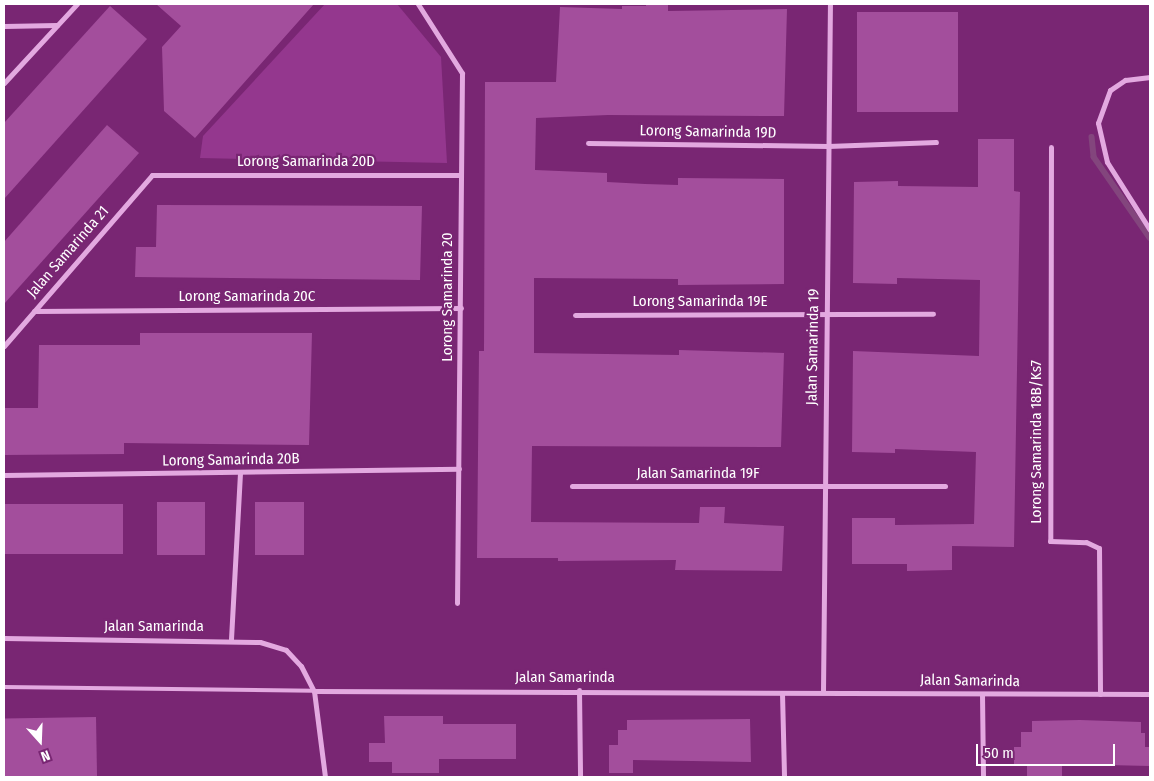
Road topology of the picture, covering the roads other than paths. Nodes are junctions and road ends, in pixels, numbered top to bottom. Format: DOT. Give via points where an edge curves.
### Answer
graph roads {
  1 [pos="77,4"];
  2 [pos="418,4"];
  3 [pos="830,4"];
  4 [pos="57,25"];
  5 [pos="4,26"];
  6 [pos="1150,76"];
  7 [pos="4,83"];
  8 [pos="936,142"];
  9 [pos="588,143"];
  10 [pos="828,146"];
  11 [pos="1051,147"];
  12 [pos="152,175"];
  13 [pos="460,175"];
  14 [pos="1150,230"];
  15 [pos="461,308"];
  16 [pos="34,311"];
  17 [pos="825,314"];
  18 [pos="933,314"];
  19 [pos="575,315"];
  20 [pos="4,346"];
  21 [pos="459,470"];
  22 [pos="240,472"];
  23 [pos="4,475"];
  24 [pos="572,486"];
  25 [pos="824,486"];
  26 [pos="945,486"];
  27 [pos="457,603"];
  28 [pos="4,638"];
  29 [pos="231,639"];
  30 [pos="4,687"];
  31 [pos="579,690"];
  32 [pos="314,691"];
  33 [pos="823,691"];
  34 [pos="782,692"];
  35 [pos="982,694"];
  36 [pos="1100,694"];
  37 [pos="1150,694"];
  38 [pos="325,777"];
  39 [pos="580,777"];
  40 [pos="784,777"];
  41 [pos="983,777"];
  1 -- 4 [label="street"];
  2 -- 13 [label="street, Lorong Samarinda 20" via="462,73"];
  3 -- 10 [label="street, Jalan Samarinda 19"];
  4 -- 5 [label="street"];
  4 -- 7 [label="street"];
  6 -- 14 [label="street" via="1125,80 1110,90 1098,122 1107,162"];
  8 -- 10 [label="street, Lorong Samarinda 19D"];
  9 -- 10 [label="street, Lorong Samarinda 19D"];
  10 -- 17 [label="street, Jalan Samarinda 19"];
  11 -- 36 [label="street, Lorong Samarinda 18B/Ks7" via="1050,541 1086,542 1100,548"];
  12 -- 13 [label="street, Lorong Samarinda 20D"];
  12 -- 16 [label="street, Jalan Samarinda 21"];
  13 -- 15 [label="street, Lorong Samarinda 20"];
  15 -- 16 [label="street, Lorong Samarinda 20C"];
  15 -- 21 [label="street, Lorong Samarinda 20"];
  16 -- 20 [label="street, Jalan Samarinda 21"];
  17 -- 18 [label="street, Lorong Samarinda 19E"];
  17 -- 19 [label="street, Lorong Samarinda 19E"];
  17 -- 25 [label="street, Jalan Samarinda 19"];
  21 -- 22 [label="street, Lorong Samarinda 20B"];
  21 -- 27 [label="street, Lorong Samarinda 20"];
  22 -- 23 [label="street, Lorong Samarinda 20B"];
  22 -- 29 [label="street"];
  24 -- 25 [label="street, Jalan Samarinda 19F"];
  25 -- 26 [label="street, Jalan Samarinda 19F"];
  25 -- 33 [label="street, Jalan Samarinda 19"];
  28 -- 29 [label="street, Jalan Samarinda"];
  29 -- 32 [label="street, Jalan Samarinda" via="260,642 286,650 301,666"];
  30 -- 32 [label="lane"];
  31 -- 32 [label="street, Jalan Samarinda"];
  31 -- 34 [label="street, Jalan Samarinda"];
  31 -- 39 [label="street"];
  32 -- 38 [label="street"];
  33 -- 34 [label="street, Jalan Samarinda"];
  33 -- 35 [label="street, Jalan Samarinda"];
  34 -- 40 [label="street"];
  35 -- 36 [label="street, Jalan Samarinda"];
  35 -- 41 [label="street"];
  36 -- 37 [label="street, Jalan Samarinda"];
}
